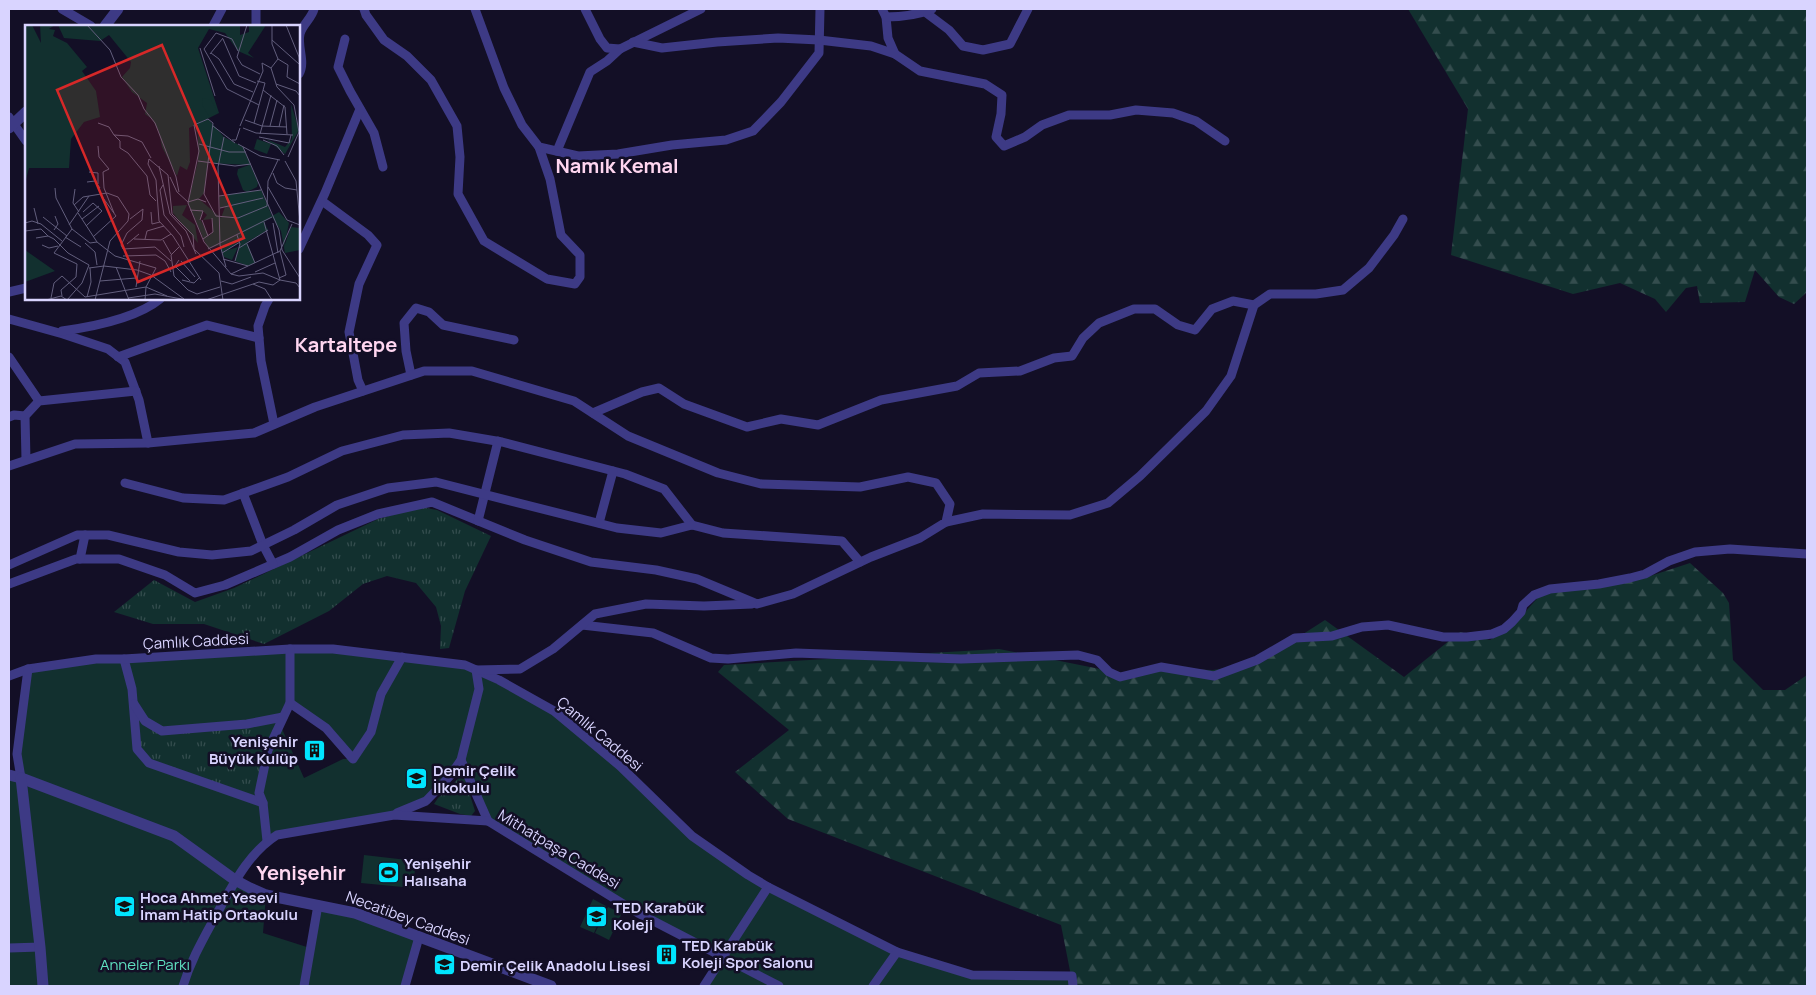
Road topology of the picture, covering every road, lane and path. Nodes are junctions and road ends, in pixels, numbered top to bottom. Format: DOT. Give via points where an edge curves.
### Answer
graph roads {
  1 [pos="62,9"];
  2 [pos="118,9"];
  3 [pos="222,9"];
  4 [pos="256,9"];
  5 [pos="314,9"];
  6 [pos="364,9"];
  7 [pos="475,9"];
  8 [pos="585,9"];
  9 [pos="701,9"];
  10 [pos="820,9"];
  11 [pos="1028,9"];
  12 [pos="929,10"];
  13 [pos="884,13"];
  14 [pos="89,25"];
  15 [pos="106,25"];
  16 [pos="214,25"];
  17 [pos="256,25"];
  18 [pos="300,34"];
  19 [pos="300,34"];
  20 [pos="346,39"];
  21 [pos="819,40"];
  22 [pos="633,42"];
  23 [pos="620,49"];
  24 [pos="895,54"];
  25 [pos="300,72"];
  26 [pos="360,109"];
  27 [pos="25,113"];
  28 [pos="11,123"];
  29 [pos="25,140"];
  30 [pos="1225,141"];
  31 [pos="539,147"];
  32 [pos="557,151"];
  33 [pos="384,167"];
  34 [pos="322,201"];
  35 [pos="1403,219"];
  36 [pos="300,247"];
  37 [pos="25,288"];
  38 [pos="9,292"];
  39 [pos="159,300"];
  40 [pos="268,300"];
  41 [pos="1254,305"];
  42 [pos="9,319"];
  43 [pos="57,332"];
  44 [pos="259,338"];
  45 [pos="514,340"];
  46 [pos="9,357"];
  47 [pos="118,357"];
  48 [pos="411,375"];
  49 [pos="136,391"];
  50 [pos="362,391"];
  51 [pos="38,401"];
  52 [pos="593,413"];
  53 [pos="25,416"];
  54 [pos="9,417"];
  55 [pos="274,424"];
  56 [pos="498,441"];
  57 [pos="148,443"];
  58 [pos="26,460"];
  59 [pos="9,466"];
  60 [pos="612,471"];
  61 [pos="125,483"];
  62 [pos="243,493"];
  63 [pos="484,494"];
  64 [pos="478,521"];
  65 [pos="946,522"];
  66 [pos="598,523"];
  67 [pos="692,525"];
  68 [pos="85,535"];
  69 [pos="263,545"];
  70 [pos="1807,554"];
  71 [pos="80,559"];
  72 [pos="860,562"];
  73 [pos="273,564"];
  74 [pos="9,565"];
  75 [pos="9,584"];
  76 [pos="757,604"];
  77 [pos="582,625"];
  78 [pos="290,649"];
  79 [pos="402,657"];
  80 [pos="124,659"];
  81 [pos="28,669"];
  82 [pos="476,670"];
  83 [pos="9,676"];
  84 [pos="132,689"];
  85 [pos="290,703"];
  86 [pos="284,717"];
  87 [pos="461,760"];
  88 [pos="9,775"];
  89 [pos="21,778"];
  90 [pos="263,804"];
  91 [pos="394,814"];
  92 [pos="488,821"];
  93 [pos="268,841"];
  94 [pos="236,880"];
  95 [pos="768,887"];
  96 [pos="318,905"];
  97 [pos="419,937"];
  98 [pos="40,947"];
  99 [pos="9,948"];
  100 [pos="897,952"];
  101 [pos="723,957"];
  102 [pos="43,986"];
  103 [pos="183,986"];
  104 [pos="304,986"];
  105 [pos="405,986"];
  106 [pos="551,986"];
  107 [pos="704,986"];
  108 [pos="779,986"];
  109 [pos="873,986"];
  110 [pos="1073,986"];
  1 -- 14 [label="street"];
  2 -- 15 [label="street"];
  3 -- 16 [label="street"];
  4 -- 17 [label="street"];
  5 -- 18 [label="street"];
  6 -- 31 [label="street" via="384,40 407,56 431,80 457,126 460,157 458,194 484,241 548,279 575,284 580,277 580,255 561,235 550,180"];
  7 -- 31 [label="street" via="504,88 522,125"];
  8 -- 23 [label="street" via="607,48"];
  9 -- 22 [label="street"];
  10 -- 21 [label="street"];
  11 -- 12 [label="street" via="1010,44 983,50 963,46"];
  12 -- 13 [label="street" via="903,17"];
  13 -- 24 [label="street" via="888,38"];
  19 -- 25 [label="street"];
  20 -- 26 [label="street" via="338,67"];
  21 -- 22 [label="street" via="778,38 662,48"];
  21 -- 24 [label="street" via="871,46"];
  21 -- 32 [label="street" via="819,53 781,102 753,131 726,140 618,154 578,156"];
  22 -- 23 [label="street"];
  23 -- 32 [label="street" via="590,72"];
  24 -- 30 [label="street" via="920,71 985,84 1002,95 996,137 1004,146 1042,125 1069,115 1110,115 1136,110 1173,112 1196,121"];
  26 -- 33 [label="street" via="374,133"];
  26 -- 34 [label="street"];
  27 -- 28 [label="street"];
  28 -- 29 [label="street"];
  31 -- 32 [label="street"];
  34 -- 36 [label="street"];
  34 -- 50 [label="street" via="377,244 359,284 349,332"];
  35 -- 41 [label="street" via="1369,268 1343,290 1316,294 1270,294"];
  37 -- 38 [label="street"];
  39 -- 43 [label="street" via="149,308 88,328"];
  40 -- 44 [label="street" via="258,326"];
  41 -- 52 [label="street" via="1233,301 1212,309 1195,330 1178,325 1155,310 1134,309 1100,323 1083,338 1072,356 1054,358 1020,371 980,373 957,386 881,400 818,425 781,419 747,427 684,404 659,388"];
  41 -- 65 [label="street" via="1231,376 1206,411 1108,503 1070,515 983,514"];
  42 -- 43 [label="street"];
  43 -- 47 [label="street" via="108,349"];
  44 -- 47 [label="street" via="207,325"];
  44 -- 55 [label="street"];
  45 -- 48 [label="street" via="443,325 429,312 416,308 404,323"];
  46 -- 51 [label="street"];
  47 -- 49 [label="street" via="125,362"];
  48 -- 50 [label="street"];
  48 -- 52 [label="street" via="424,371 472,371 574,401"];
  49 -- 51 [label="street"];
  49 -- 57 [label="street"];
  50 -- 55 [label="street"];
  51 -- 53 [label="street"];
  52 -- 65 [label="street" via="628,436 718,473 760,484 860,487 908,477 936,483 950,504"];
  53 -- 54 [label="street"];
  53 -- 58 [label="street"];
  55 -- 57 [label="street" via="254,432"];
  56 -- 60 [label="street"];
  56 -- 62 [label="street" via="449,433 403,434 342,451 288,477"];
  56 -- 63 [label="street"];
  57 -- 58 [label="street" via="75,444"];
  58 -- 59 [label="street"];
  60 -- 66 [label="street"];
  60 -- 67 [label="street" via="664,489"];
  61 -- 62 [label="street" via="183,498 224,500"];
  62 -- 69 [label="street"];
  63 -- 64 [label="street"];
  63 -- 66 [label="street"];
  63 -- 69 [label="street" via="436,482 388,488 337,505"];
  64 -- 73 [label="street" via="432,502 378,514 338,530"];
  64 -- 76 [label="street" via="591,562 697,579"];
  65 -- 72 [label="street" via="920,538"];
  66 -- 67 [label="street" via="661,533"];
  67 -- 72 [label="street" via="723,533 842,541"];
  68 -- 69 [label="street" via="108,534 179,552 212,555 251,551"];
  68 -- 71 [label="street"];
  68 -- 74 [label="street" via="77,535"];
  69 -- 73 [label="street"];
  70 -- 77 [label="street" via="1730,549 1695,552 1645,574 1599,584 1550,589 1534,595 1512,622 1492,634 1443,637 1388,625 1362,627 1332,636 1295,638 1257,660 1214,676 1161,667 1120,677 1109,672 1097,660 1078,655 961,659 796,654 711,658 653,633"];
  71 -- 73 [label="street" via="120,560 165,575 195,593 224,585"];
  71 -- 75 [label="street"];
  72 -- 76 [label="street" via="793,594"];
  76 -- 77 [label="street" via="646,604 594,614"];
  77 -- 82 [label="street" via="553,649 520,669"];
  78 -- 79 [label="street, Çamlık Caddesi" via="333,649"];
  78 -- 80 [label="street, Çamlık Caddesi"];
  78 -- 85 [label="street"];
  79 -- 82 [label="street, Çamlık Caddesi" via="465,664"];
  79 -- 85 [label="street" via="380,694 371,732 353,760 326,728"];
  80 -- 81 [label="street, Çamlık Caddesi" via="96,658"];
  80 -- 84 [label="street"];
  81 -- 83 [label="street, Çamlık Caddesi"];
  81 -- 89 [label="street" via="17,754"];
  82 -- 87 [label="street" via="479,689"];
  82 -- 95 [label="street, Çamlık Caddesi" via="554,711 620,766 692,836"];
  84 -- 86 [label="street" via="134,706 145,721 162,731 247,724"];
  84 -- 90 [label="street" via="137,749 149,763"];
  85 -- 86 [label="street"];
  86 -- 90 [label="street" via="268,750 259,793"];
  87 -- 91 [label="street" via="426,801"];
  87 -- 92 [label="street"];
  88 -- 89 [label="street, Necatibey Caddesi"];
  89 -- 94 [label="street, Necatibey Caddesi" via="174,836"];
  89 -- 98 [label="street"];
  90 -- 93 [label="street"];
  91 -- 92 [label="street, Mithatpaşa Caddesi"];
  91 -- 93 [label="street, Mithatpaşa Caddesi" via="277,835"];
  92 -- 101 [label="street, Mithatpaşa Caddesi" via="638,913"];
  93 -- 94 [label="street, Mithatpaşa Caddesi" via="248,861"];
  94 -- 96 [label="street, Necatibey Caddesi" via="266,895"];
  94 -- 103 [label="street, Mithatpaşa Caddesi" via="190,962"];
  95 -- 100 [label="street, Çamlık Caddesi"];
  95 -- 101 [label="street"];
  96 -- 97 [label="street, Necatibey Caddesi" via="355,913"];
  96 -- 104 [label="street"];
  97 -- 105 [label="street"];
  97 -- 106 [label="street, Necatibey Caddesi"];
  98 -- 99 [label="street"];
  98 -- 102 [label="street"];
  100 -- 109 [label="street"];
  100 -- 110 [label="street, Çamlık Caddesi" via="972,975 1072,976"];
  101 -- 107 [label="street"];
  101 -- 108 [label="street, Mithatpaşa Caddesi"];
}
